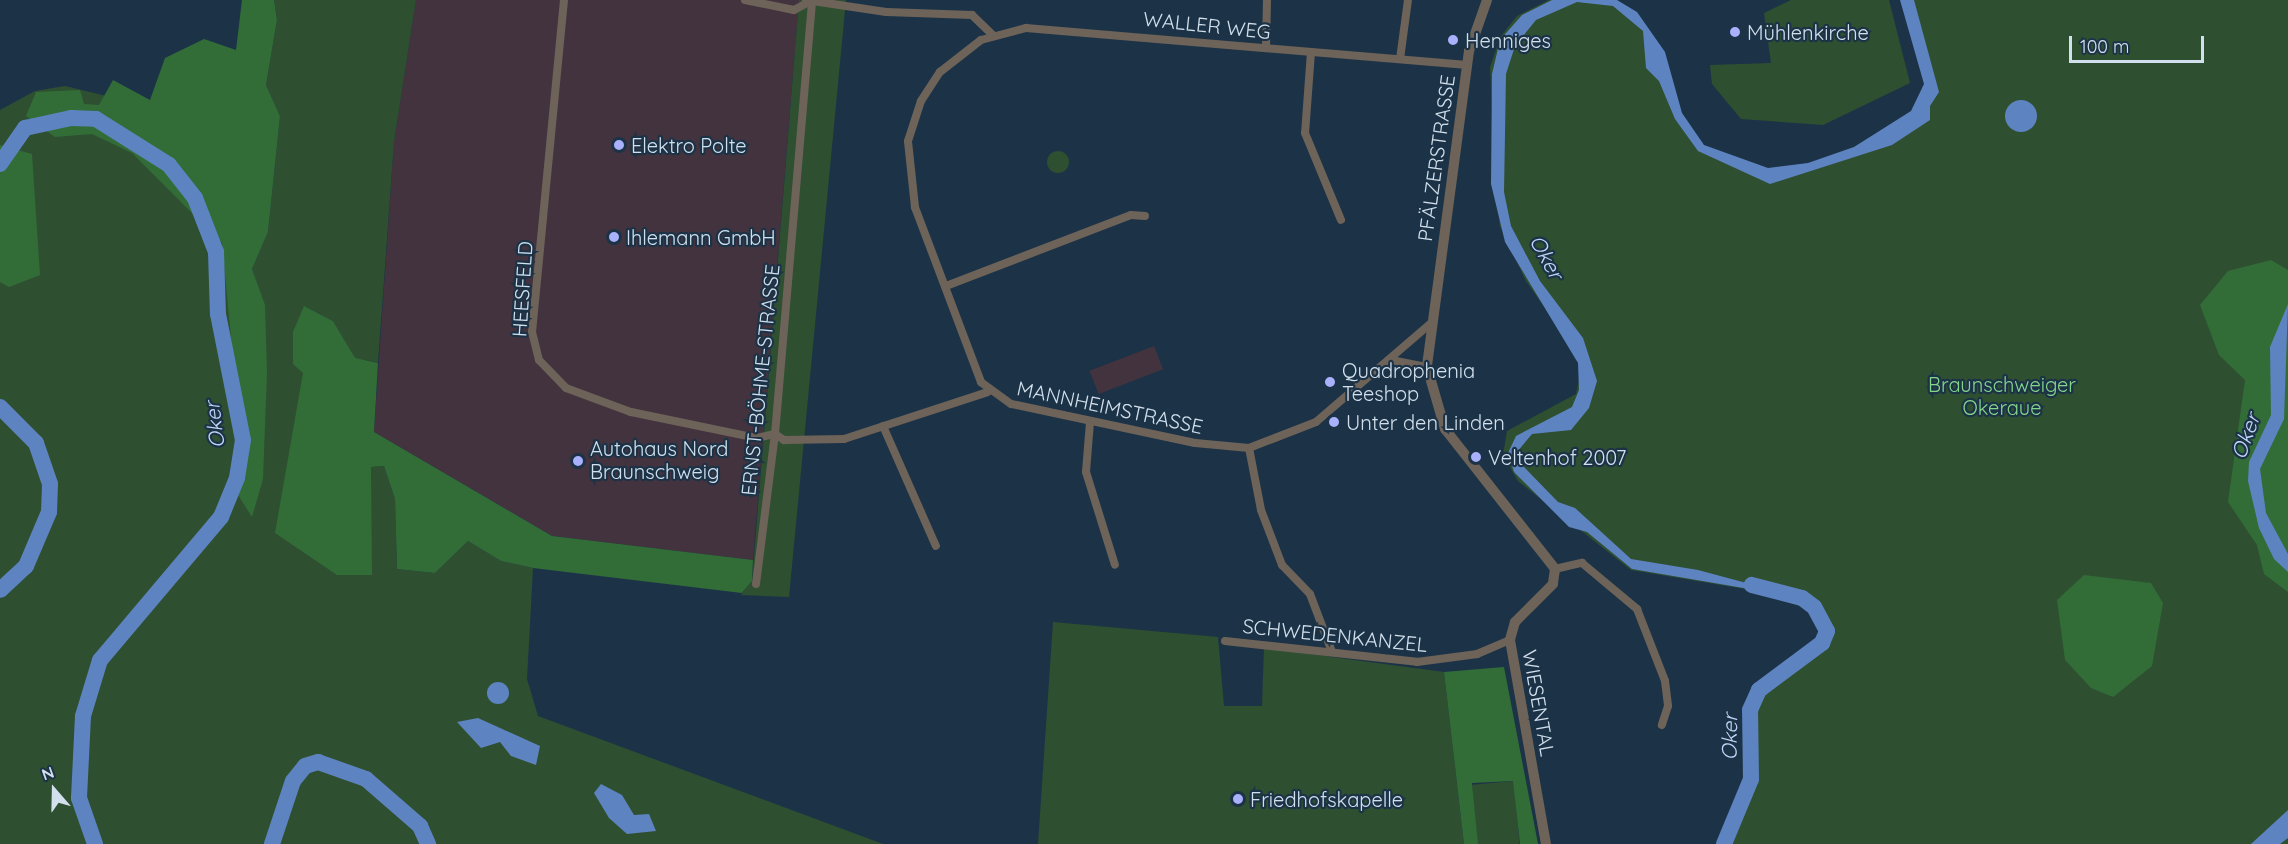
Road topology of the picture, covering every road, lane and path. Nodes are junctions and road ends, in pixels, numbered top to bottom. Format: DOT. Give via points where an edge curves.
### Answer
graph roads {
  1 [pos="564,0"];
  2 [pos="745,0"];
  3 [pos="810,0"];
  4 [pos="1267,0"];
  5 [pos="1408,0"];
  6 [pos="1486,0"];
  7 [pos="993,35"];
  8 [pos="1266,47"];
  9 [pos="1311,52"];
  10 [pos="1400,59"];
  11 [pos="1467,65"];
  12 [pos="1145,216"];
  13 [pos="1341,220"];
  14 [pos="946,286"];
  15 [pos="1430,324"];
  16 [pos="1391,360"];
  17 [pos="1427,367"];
  18 [pos="988,392"];
  19 [pos="1090,422"];
  20 [pos="884,426"];
  21 [pos="775,434"];
  22 [pos="1250,448"];
  23 [pos="936,546"];
  24 [pos="1115,565"];
  25 [pos="1555,569"];
  26 [pos="756,584"];
  27 [pos="1225,640"];
  28 [pos="1510,640"];
  29 [pos="1332,652"];
  30 [pos="1662,725"];
  31 [pos="1546,844"];
  1 -- 21 [label="street, HEESFELD" via="532,332 539,360 566,388 631,412 758,438"];
  2 -- 3 [label="street" via="794,10"];
  3 -- 7 [label="street" via="972,15"];
  3 -- 21 [label="street, ERNST-BÖHME-STRASSE"];
  4 -- 8 [label="street"];
  5 -- 10 [label="street"];
  6 -- 11 [label="street, PFÄLZERSTRASSE"];
  7 -- 8 [label="street, WALLER WEG" via="1063,28"];
  7 -- 14 [label="street, MANNHEIMSTRASSE" via="940,72 921,100 908,141 910,193"];
  8 -- 9 [label="street, WALLER WEG"];
  9 -- 10 [label="street, WALLER WEG"];
  9 -- 13 [label="street" via="1305,133"];
  10 -- 11 [label="street, WALLER WEG"];
  11 -- 15 [label="street, PFÄLZERSTRASSE"];
  12 -- 14 [label="street" via="1131,215"];
  14 -- 18 [label="street, MANNHEIMSTRASSE"];
  15 -- 16 [label="street, MANNHEIMSTRASSE"];
  15 -- 17 [label="street"];
  16 -- 17 [label="street"];
  16 -- 22 [label="street, MANNHEIMSTRASSE" via="1302,431"];
  17 -- 25 [label="street" via="1445,429"];
  18 -- 19 [label="street, MANNHEIMSTRASSE" via="1011,404"];
  18 -- 20 [label="street, HEESFELD"];
  19 -- 22 [label="street, MANNHEIMSTRASSE"];
  19 -- 24 [label="street" via="1086,472"];
  20 -- 21 [label="street, HEESFELD" via="826,441 784,440"];
  20 -- 23 [label="street"];
  21 -- 26 [label="street, ERNST-BÖHME-STRASSE"];
  22 -- 29 [label="street" via="1261,510 1282,566 1310,594"];
  25 -- 28 [label="street, WIESENTAL" via="1553,584 1515,622"];
  25 -- 30 [label="street" via="1582,563 1637,609 1665,681 1668,706"];
  27 -- 29 [label="street, SCHWEDENKANZEL"];
  28 -- 29 [label="street, SCHWEDENKANZEL" via="1477,654 1433,662"];
  28 -- 31 [label="street, WIESENTAL"];
}
